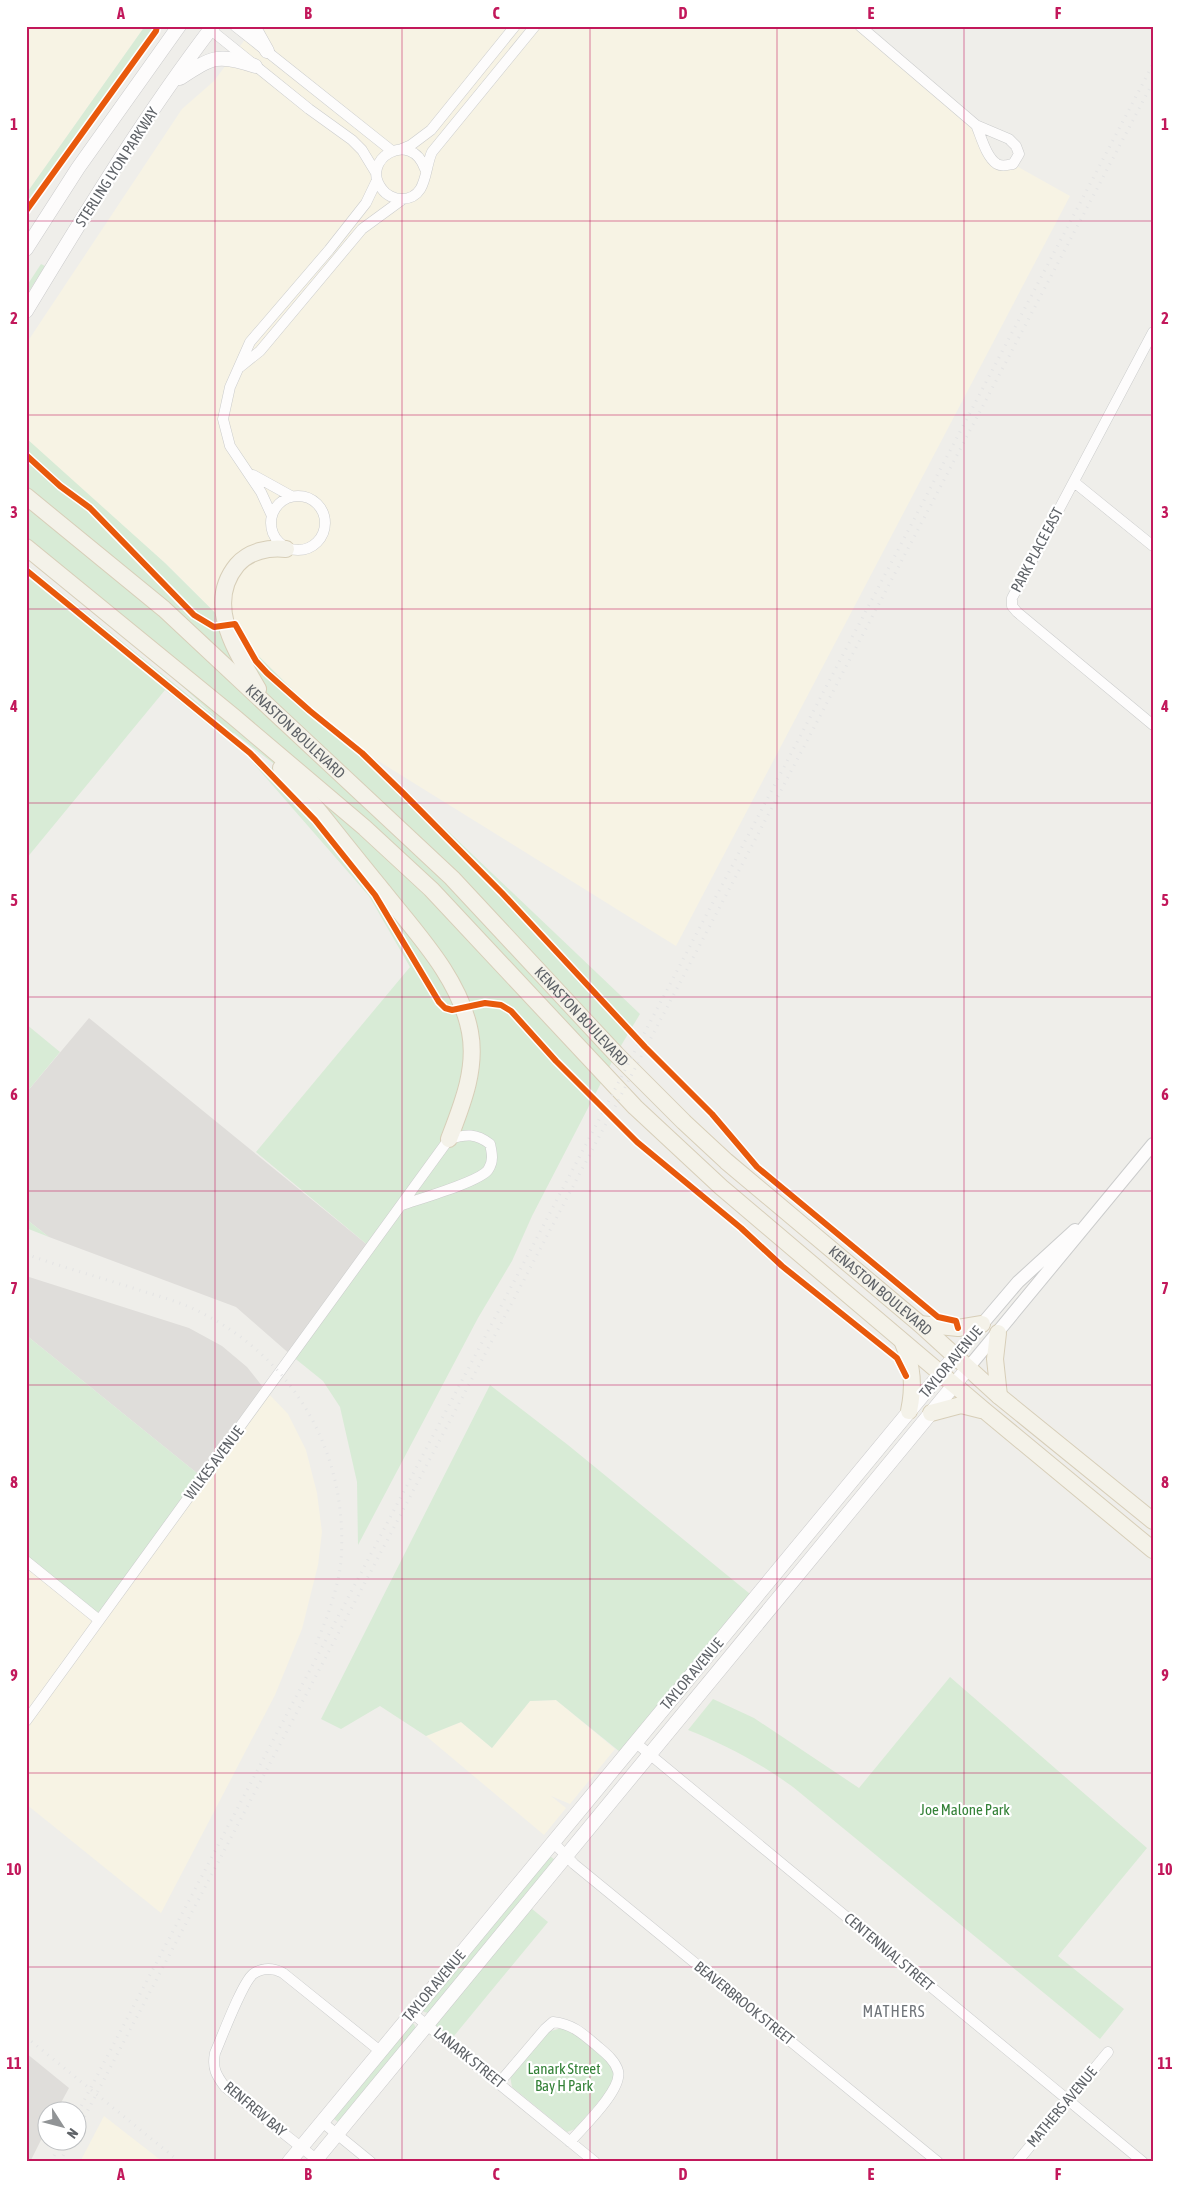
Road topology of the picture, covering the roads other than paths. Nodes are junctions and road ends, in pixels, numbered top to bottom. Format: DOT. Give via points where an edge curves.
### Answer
graph roads {
  1 [pos="166,26"];
  2 [pos="179,26"];
  3 [pos="235,26"];
  4 [pos="253,26"];
  5 [pos="515,26"];
  6 [pos="535,26"];
  7 [pos="860,26"];
  8 [pos="210,28"];
  9 [pos="267,51"];
  10 [pos="153,61"];
  11 [pos="255,66"];
  12 [pos="170,84"];
  13 [pos="976,125"];
  14 [pos="395,150"];
  15 [pos="425,169"];
  16 [pos="377,177"];
  17 [pos="403,199"];
  18 [pos="26,249"];
  19 [pos="26,311"];
  20 [pos="1153,332"];
  21 [pos="1149,351"];
  22 [pos="237,369"];
  23 [pos="250,473"];
  24 [pos="1074,482"];
  25 [pos="26,496"];
  26 [pos="291,496"];
  27 [pos="272,516"];
  28 [pos="1153,546"];
  29 [pos="26,547"];
  30 [pos="286,549"];
  31 [pos="267,704"];
  32 [pos="234,717"];
  33 [pos="1153,725"];
  34 [pos="449,1139"];
  35 [pos="1153,1144"];
  36 [pos="1109,1198"];
  37 [pos="402,1205"];
  38 [pos="920,1324"];
  39 [pos="982,1324"];
  40 [pos="998,1333"];
  41 [pos="902,1341"];
  42 [pos="955,1356"];
  43 [pos="968,1368"];
  44 [pos="941,1373"];
  45 [pos="954,1384"];
  46 [pos="999,1396"];
  47 [pos="985,1411"];
  48 [pos="909,1412"];
  49 [pos="931,1414"];
  50 [pos="1153,1522"];
  51 [pos="1153,1550"];
  52 [pos="26,1561"];
  53 [pos="99,1620"];
  54 [pos="26,1721"];
  55 [pos="636,1743"];
  56 [pos="650,1755"];
  57 [pos="553,1842"];
  58 [pos="566,1856"];
  59 [pos="412,2012"];
  60 [pos="427,2024"];
  61 [pos="380,2051"];
  62 [pos="1108,2052"];
  63 [pos="499,2083"];
  64 [pos="1068,2100"];
  65 [pos="322,2122"];
  66 [pos="337,2134"];
  67 [pos="570,2142"];
  68 [pos="301,2147"];
  69 [pos="315,2161"];
  70 [pos="289,2162"];
  71 [pos="371,2162"];
  72 [pos="595,2162"];
  73 [pos="938,2162"];
  74 [pos="1017,2162"];
  75 [pos="1143,2162"];
  1 -- 10 [label="main road"];
  2 -- 10 [label="main road, STERLING LYON PARKWAY"];
  3 -- 9 [label="street"];
  4 -- 9 [label="main road"];
  5 -- 14 [label="street" via="431,130 411,145"];
  6 -- 15 [label="street" via="432,152"];
  7 -- 13 [label="street"];
  8 -- 11 [label="street"];
  8 -- 12 [label="main road, STERLING LYON PARKWAY"];
  9 -- 14 [label="street"];
  10 -- 18 [label="main road, STERLING LYON PARKWAY"];
  11 -- 12 [label="main road" via="230,58 214,59 200,64"];
  11 -- 16 [label="street" via="352,140 362,150"];
  12 -- 19 [label="main road, STERLING LYON PARKWAY"];
  13 -- 13 [label="street" via="997,164 1013,164 1019,154 1016,146"];
  14 -- 15 [label="street" via="413,152"];
  14 -- 16 [label="street" via="381,160"];
  15 -- 17 [label="street" via="423,186 411,197"];
  16 -- 17 [label="street" via="384,192"];
  16 -- 22 [label="street" via="366,202 250,342"];
  17 -- 22 [label="street" via="362,229 260,352"];
  20 -- 21 [label="street, PARK PLACE EAST"];
  21 -- 24 [label="street, PARK PLACE EAST"];
  22 -- 23 [label="street" via="223,419 230,446 240,464"];
  23 -- 26 [label="street"];
  23 -- 27 [label="street"];
  24 -- 28 [label="street"];
  24 -- 33 [label="street, PARK PLACE EAST" via="1012,598 1012,606"];
  25 -- 31 [label="main road, KENASTON BOULEVARD" via="164,609"];
  26 -- 27 [label="street" via="276,508"];
  26 -- 30 [label="street" via="315,501 325,516 326,526 324,535 311,548 302,551"];
  27 -- 30 [label="street" via="273,533"];
  29 -- 32 [label="main road, KENASTON BOULEVARD"];
  30 -- 31 [label="main road" via="272,547 241,560 228,575 222,595 226,625 239,656"];
  31 -- 38 [label="main road, KENASTON BOULEVARD" via="452,878 684,1122"];
  32 -- 34 [label="main road" via="297,784 424,942 463,1008 472,1058 465,1100"];
  32 -- 41 [label="main road, KENASTON BOULEVARD" via="366,828 431,889 604,1075 672,1142 761,1223"];
  34 -- 37 [label="street, WILKES AVENUE"];
  34 -- 37 [label="street" via="470,1134 483,1138 490,1144 493,1156 489,1169 482,1176"];
  35 -- 36 [label="street, TAYLOR AVENUE"];
  36 -- 39 [label="street, TAYLOR AVENUE" via="1018,1282"];
  36 -- 40 [label="street, TAYLOR AVENUE"];
  37 -- 53 [label="street, WILKES AVENUE"];
  38 -- 39 [label="main road" via="958,1328"];
  38 -- 42 [label="main road, KENASTON BOULEVARD"];
  39 -- 42 [label="street, TAYLOR AVENUE"];
  40 -- 43 [label="street, TAYLOR AVENUE"];
  40 -- 46 [label="main road" via="995,1359"];
  41 -- 44 [label="main road, KENASTON BOULEVARD"];
  41 -- 48 [label="main road" via="912,1376"];
  42 -- 43 [label="main road, KENASTON BOULEVARD"];
  42 -- 44 [label="main road, TAYLOR AVENUE"];
  43 -- 45 [label="main road, TAYLOR AVENUE"];
  43 -- 46 [label="main road, KENASTON BOULEVARD"];
  44 -- 45 [label="main road, KENASTON BOULEVARD"];
  44 -- 48 [label="main road, TAYLOR AVENUE"];
  45 -- 47 [label="main road, KENASTON BOULEVARD"];
  45 -- 49 [label="main road, TAYLOR AVENUE"];
  46 -- 50 [label="main road, KENASTON BOULEVARD"];
  47 -- 49 [label="main road" via="961,1405"];
  47 -- 51 [label="main road, KENASTON BOULEVARD"];
  48 -- 55 [label="main road, TAYLOR AVENUE"];
  49 -- 56 [label="main road, TAYLOR AVENUE"];
  52 -- 53 [label="street"];
  53 -- 54 [label="street, WILKES AVENUE"];
  55 -- 56 [label="street, CENTENNIAL STREET"];
  55 -- 57 [label="main road, TAYLOR AVENUE"];
  56 -- 58 [label="main road, TAYLOR AVENUE"];
  56 -- 64 [label="street, CENTENNIAL STREET"];
  57 -- 58 [label="street, BEAVERBROOK STREET"];
  57 -- 59 [label="main road, TAYLOR AVENUE"];
  58 -- 60 [label="main road, TAYLOR AVENUE"];
  58 -- 73 [label="street, BEAVERBROOK STREET"];
  59 -- 60 [label="street, LANARK STREET"];
  59 -- 61 [label="main road, TAYLOR AVENUE"];
  60 -- 63 [label="street, LANARK STREET"];
  60 -- 66 [label="main road, TAYLOR AVENUE"];
  61 -- 65 [label="main road, TAYLOR AVENUE"];
  61 -- 68 [label="street, RENFREW BAY" via="283,1973 275,1969 253,1974 215,2053 216,2075 225,2087"];
  62 -- 64 [label="street, MATHERS AVENUE"];
  63 -- 67 [label="street, LANARK STREET"];
  63 -- 67 [label="street" via="553,2022 565,2023 576,2029 610,2058 618,2069 619,2078 614,2090"];
  64 -- 74 [label="street, MATHERS AVENUE"];
  64 -- 75 [label="street, CENTENNIAL STREET"];
  65 -- 66 [label="street"];
  65 -- 68 [label="main road, TAYLOR AVENUE"];
  66 -- 69 [label="main road, TAYLOR AVENUE"];
  66 -- 71 [label="street"];
  67 -- 72 [label="street, LANARK STREET"];
  68 -- 69 [label="street, RENFREW BAY"];
  68 -- 70 [label="main road, TAYLOR AVENUE"];
}
